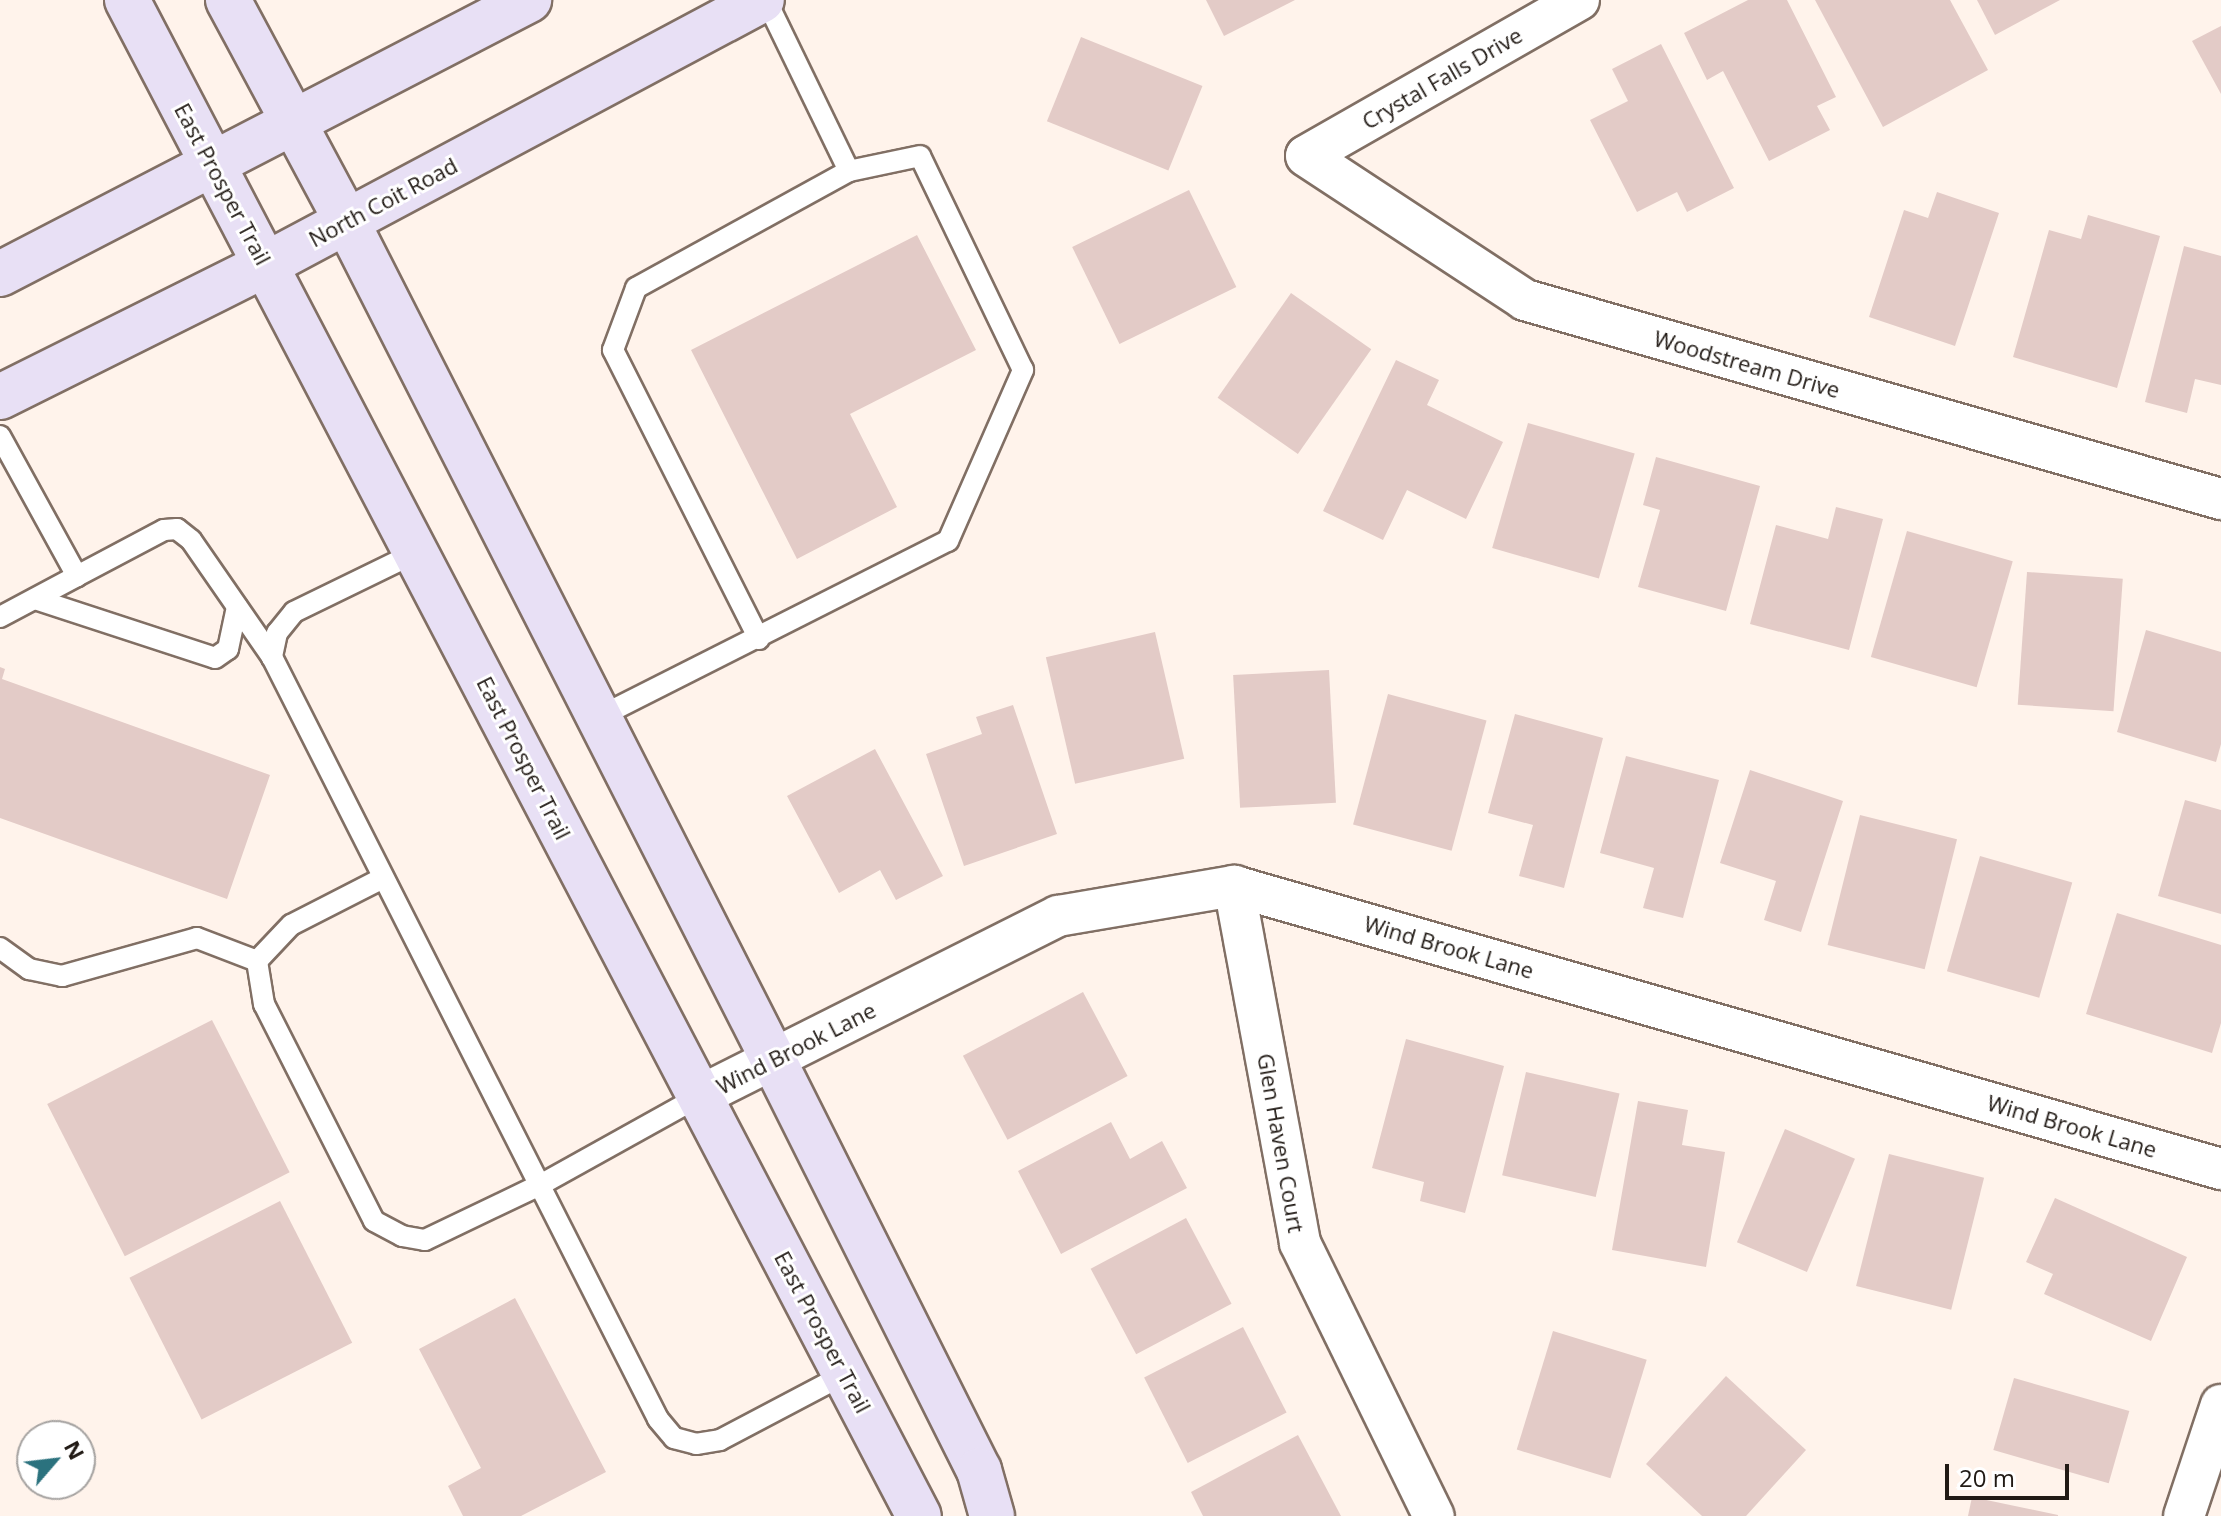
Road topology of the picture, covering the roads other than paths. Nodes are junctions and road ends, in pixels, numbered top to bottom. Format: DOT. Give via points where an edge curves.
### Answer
graph roads {
  1 [pos="127,0"];
  2 [pos="228,0"];
  3 [pos="529,0"];
  4 [pos="764,0"];
  5 [pos="1579,0"];
  6 [pos="293,122"];
  7 [pos="1306,156"];
  8 [pos="211,162"];
  9 [pos="849,171"];
  10 [pos="346,220"];
  11 [pos="265,265"];
  12 [pos="0,274"];
  13 [pos="0,397"];
  14 [pos="0,436"];
  15 [pos="2221,499"];
  16 [pos="417,552"];
  17 [pos="77,576"];
  18 [pos="35,599"];
  19 [pos="237,607"];
  20 [pos="0,617"];
  21 [pos="759,639"];
  22 [pos="272,657"];
  23 [pos="599,717"];
  24 [pos="383,878"];
  25 [pos="1234,886"];
  26 [pos="0,948"];
  27 [pos="257,961"];
  28 [pos="773,1059"];
  29 [pos="700,1096"];
  30 [pos="2221,1169"];
  31 [pos="540,1185"];
  32 [pos="845,1374"];
  33 [pos="2221,1405"];
  34 [pos="919,1516"];
  35 [pos="992,1516"];
  36 [pos="1434,1516"];
  37 [pos="2184,1516"];
  1 -- 8 [label="main road, East Prosper Trail"];
  2 -- 6 [label="main road"];
  3 -- 6 [label="main road"];
  4 -- 9 [label="lane"];
  4 -- 10 [label="main road, North Coit Road"];
  5 -- 7 [label="street, Crystal Falls Drive"];
  6 -- 8 [label="main road"];
  6 -- 10 [label="main road"];
  7 -- 15 [label="street, Woodstream Drive" via="1525,300"];
  8 -- 11 [label="main road, East Prosper Trail"];
  8 -- 12 [label="main road"];
  9 -- 21 [label="lane" via="636,288 613,350"];
  9 -- 21 [label="lane" via="920,156 1023,370 948,541"];
  10 -- 11 [label="main road, North Coit Road"];
  10 -- 23 [label="main road"];
  11 -- 13 [label="main road, North Coit Road"];
  11 -- 16 [label="main road, East Prosper Trail"];
  14 -- 17 [label="lane"];
  16 -- 22 [label="lane" via="294,612 277,633"];
  16 -- 29 [label="main road, East Prosper Trail"];
  17 -- 18 [label="lane"];
  17 -- 19 [label="lane" via="164,530 177,529 191,540"];
  18 -- 19 [label="lane" via="215,658 228,649"];
  18 -- 20 [label="lane"];
  19 -- 22 [label="lane"];
  21 -- 23 [label="lane"];
  22 -- 24 [label="lane"];
  23 -- 28 [label="main road"];
  24 -- 27 [label="lane" via="291,925"];
  24 -- 31 [label="lane"];
  25 -- 28 [label="street, Wind Brook Lane" via="1058,916"];
  25 -- 30 [label="street, Wind Brook Lane"];
  25 -- 36 [label="street, Glen Haven Court" via="1300,1243"];
  26 -- 27 [label="lane" via="29,969 62,976 197,938"];
  27 -- 31 [label="lane" via="264,1004 374,1221 402,1236 425,1240"];
  28 -- 29 [label="street, Wind Brook Lane"];
  28 -- 35 [label="main road" via="979,1470"];
  29 -- 31 [label="lane"];
  29 -- 32 [label="main road, East Prosper Trail"];
  31 -- 32 [label="lane" via="658,1419 674,1438 696,1444 720,1440"];
  32 -- 34 [label="main road, East Prosper Trail"];
  33 -- 37 [label="street"];
}
